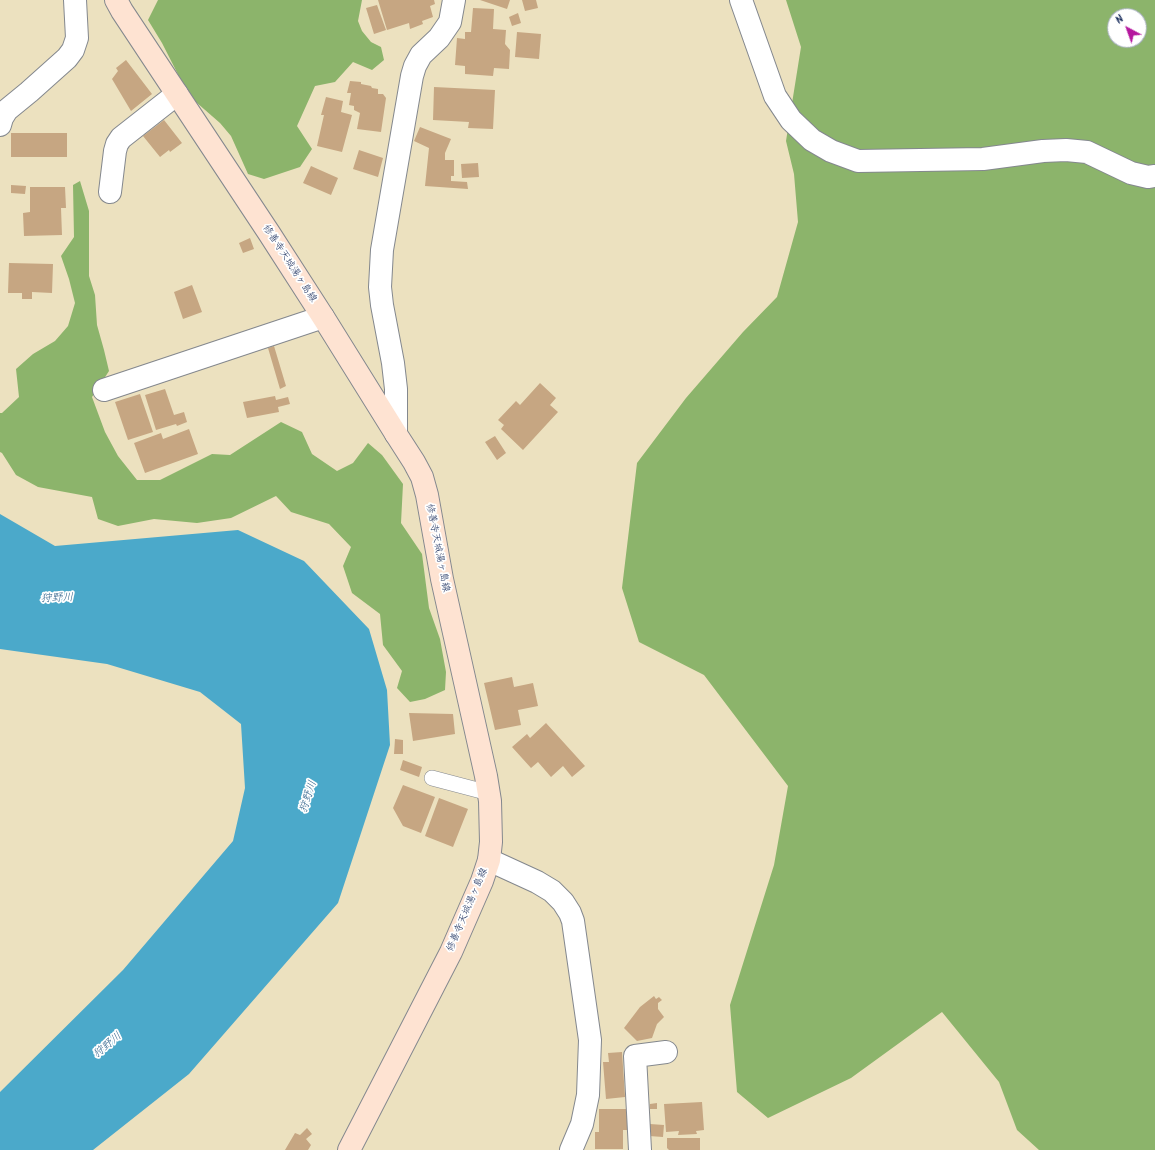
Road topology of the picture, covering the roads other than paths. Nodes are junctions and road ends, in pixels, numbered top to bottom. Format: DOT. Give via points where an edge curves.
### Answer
graph roads {
  1 [pos="75,0"];
  2 [pos="116,0"];
  3 [pos="454,0"];
  4 [pos="741,0"];
  5 [pos="177,94"];
  6 [pos="0,125"];
  7 [pos="1155,176"];
  8 [pos="110,192"];
  9 [pos="323,317"];
  10 [pos="104,390"];
  11 [pos="396,434"];
  12 [pos="432,778"];
  13 [pos="489,793"];
  14 [pos="489,860"];
  15 [pos="666,1052"];
  16 [pos="349,1150"];
  17 [pos="571,1150"];
  18 [pos="640,1150"];
  1 -- 6 [label="street" via="77,38 73,50 7,110"];
  2 -- 5 [label="main road, 修善寺天城湯ヶ島線"];
  3 -- 11 [label="street" via="446,30 421,55 412,76 382,250 380,287 396,389"];
  4 -- 7 [label="street" via="775,96 791,120 812,140 831,151 858,161 983,159 1043,151 1087,152 1131,173"];
  5 -- 8 [label="street" via="121,138 115,151"];
  5 -- 9 [label="main road, 修善寺天城湯ヶ島線"];
  9 -- 10 [label="street"];
  9 -- 11 [label="main road, 修善寺天城湯ヶ島線"];
  11 -- 13 [label="main road, 修善寺天城湯ヶ島線" via="417,467 427,495 442,579"];
  12 -- 13 [label="lane"];
  13 -- 14 [label="main road, 修善寺天城湯ヶ島線"];
  14 -- 16 [label="main road, 修善寺天城湯ヶ島線" via="451,952"];
  14 -- 17 [label="street" via="552,891 563,902 573,921 590,1040 588,1095 582,1124"];
  15 -- 18 [label="street" via="635,1056"];
}
